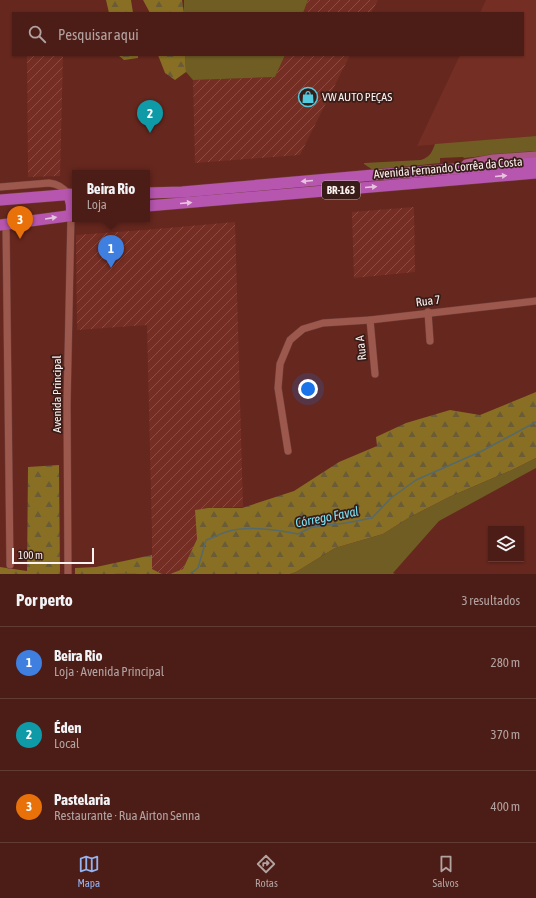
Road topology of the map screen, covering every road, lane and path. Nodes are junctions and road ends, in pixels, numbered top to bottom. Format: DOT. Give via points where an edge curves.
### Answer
graph roads {
  1 [pos="536,156"];
  2 [pos="536,163"];
  3 [pos="430,170"];
  4 [pos="536,173"];
  5 [pos="0,187"];
  6 [pos="150,193"];
  7 [pos="71,194"];
  8 [pos="0,200"];
  9 [pos="72,206"];
  10 [pos="150,206"];
  11 [pos="72,215"];
  12 [pos="73,222"];
  13 [pos="3,225"];
  14 [pos="536,301"];
  15 [pos="428,312"];
  16 [pos="370,320"];
  17 [pos="430,341"];
  18 [pos="375,374"];
  19 [pos="288,451"];
  20 [pos="10,564"];
  21 [pos="68,574"];
  1 -- 3 [label="main road, Avenida Fernando Corrêa da Costa / BR-163" via="493,159"];
  2 -- 3 [label="highway, Avenida Fernando Corrêa da Costa / BR-163"];
  3 -- 6 [label="highway, Avenida Fernando Corrêa da Costa / BR-163, one-way"];
  10 -- 4 [label="highway, Avenida Fernando Corrêa da Costa / BR-163, one-way"];
  5 -- 7 [label="street" via="49,183 56,184"];
  7 -- 8 [label="highway"];
  7 -- 9 [label="highway"];
  13 -- 11 [label="highway, one-way"];
  12 -- 21 [label="street, Avenida Principal" via="67,405"];
  13 -- 20 [label="street"];
  14 -- 15 [label="street, Rua 7"];
  15 -- 16 [label="street, Rua 7"];
  15 -- 17 [label="street"];
  16 -- 18 [label="street, Rua A"];
  16 -- 19 [label="street, Rua 7" via="323,323 303,329 290,340 280,364 278,388"];
}
